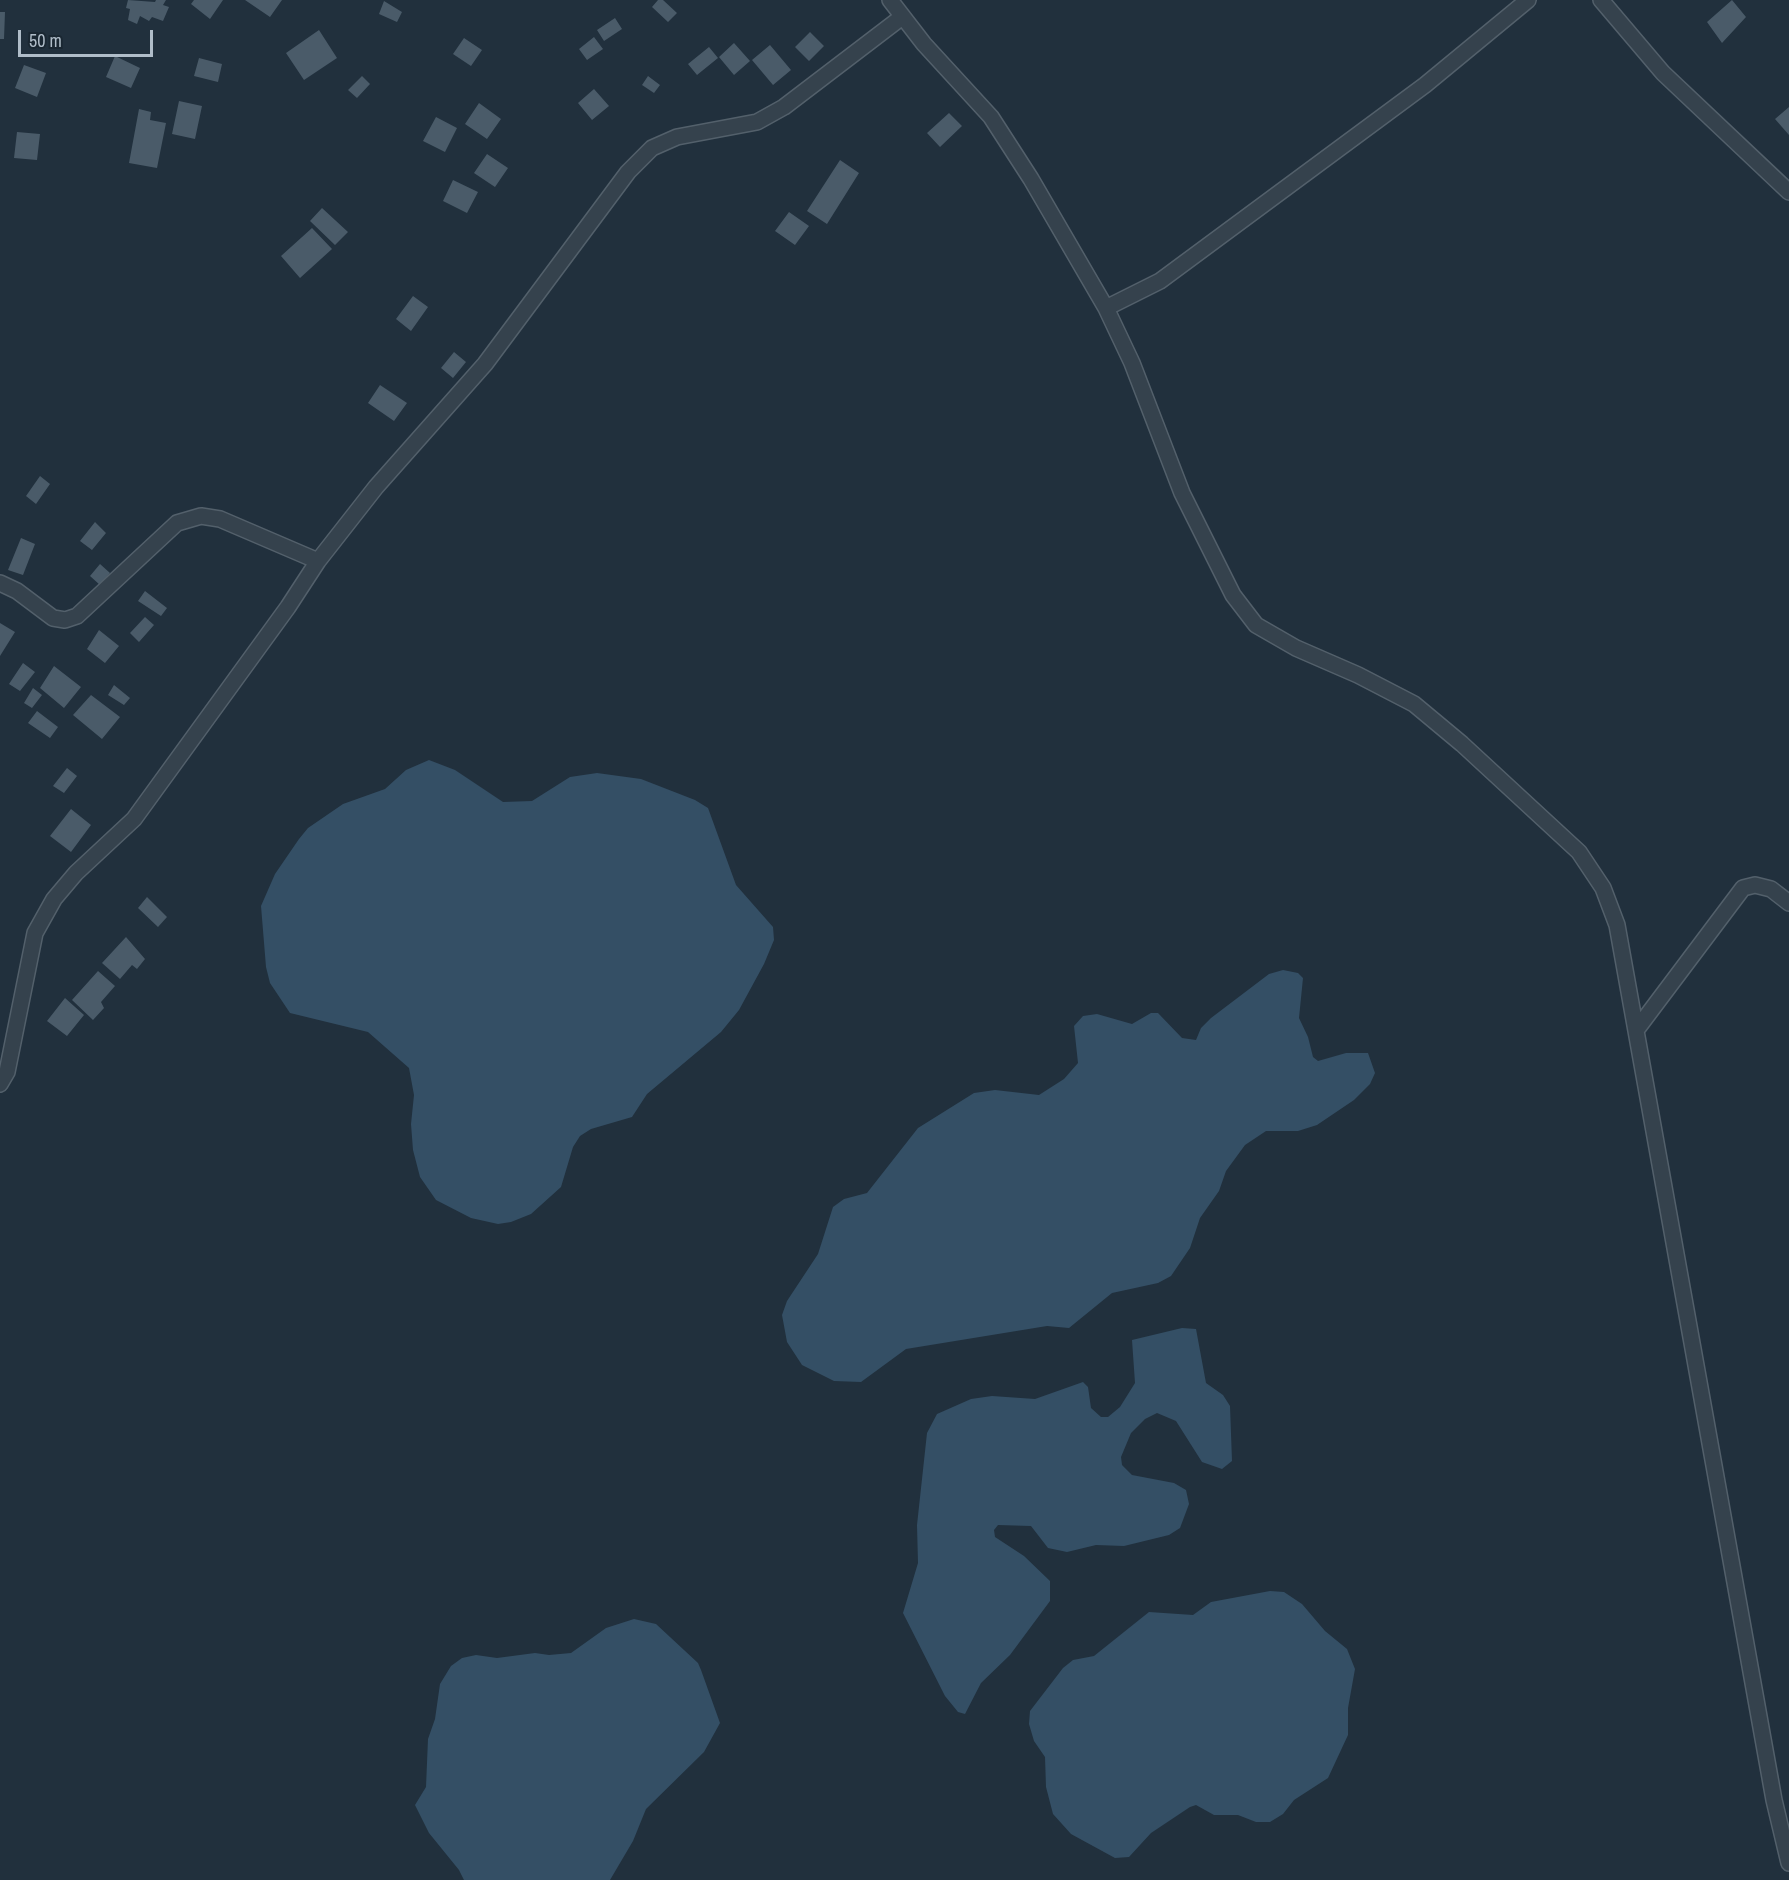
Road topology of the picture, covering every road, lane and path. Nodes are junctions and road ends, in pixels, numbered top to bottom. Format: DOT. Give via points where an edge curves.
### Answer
graph roads {
  1 [pos="890,0"];
  2 [pos="1528,0"];
  3 [pos="1601,0"];
  4 [pos="902,17"];
  5 [pos="1789,192"];
  6 [pos="1106,308"];
  7 [pos="318,561"];
  8 [pos="0,583"];
  9 [pos="1789,903"];
  10 [pos="1637,1029"];
  11 [pos="0,1084"];
  12 [pos="1789,1863"];
  1 -- 4 [label="street"];
  2 -- 6 [label="street" via="1425,85 1160,281"];
  3 -- 5 [label="street" via="1664,73"];
  4 -- 6 [label="street" via="990,117"];
  4 -- 7 [label="street" via="784,107 757,122 677,137 652,148 628,172 485,364 376,487"];
  6 -- 10 [label="street" via="1132,363 1182,493 1233,594 1256,625 1414,704 1579,852 1604,888 1617,925"];
  7 -- 8 [label="street" via="220,519 201,516 177,523 77,616 65,620 53,618"];
  7 -- 11 [label="street" via="134,819 76,873 41,917 7,1071"];
  9 -- 10 [label="street" via="1771,889 1755,885 1743,888"];
  10 -- 12 [label="street" via="1774,1800"];
}
